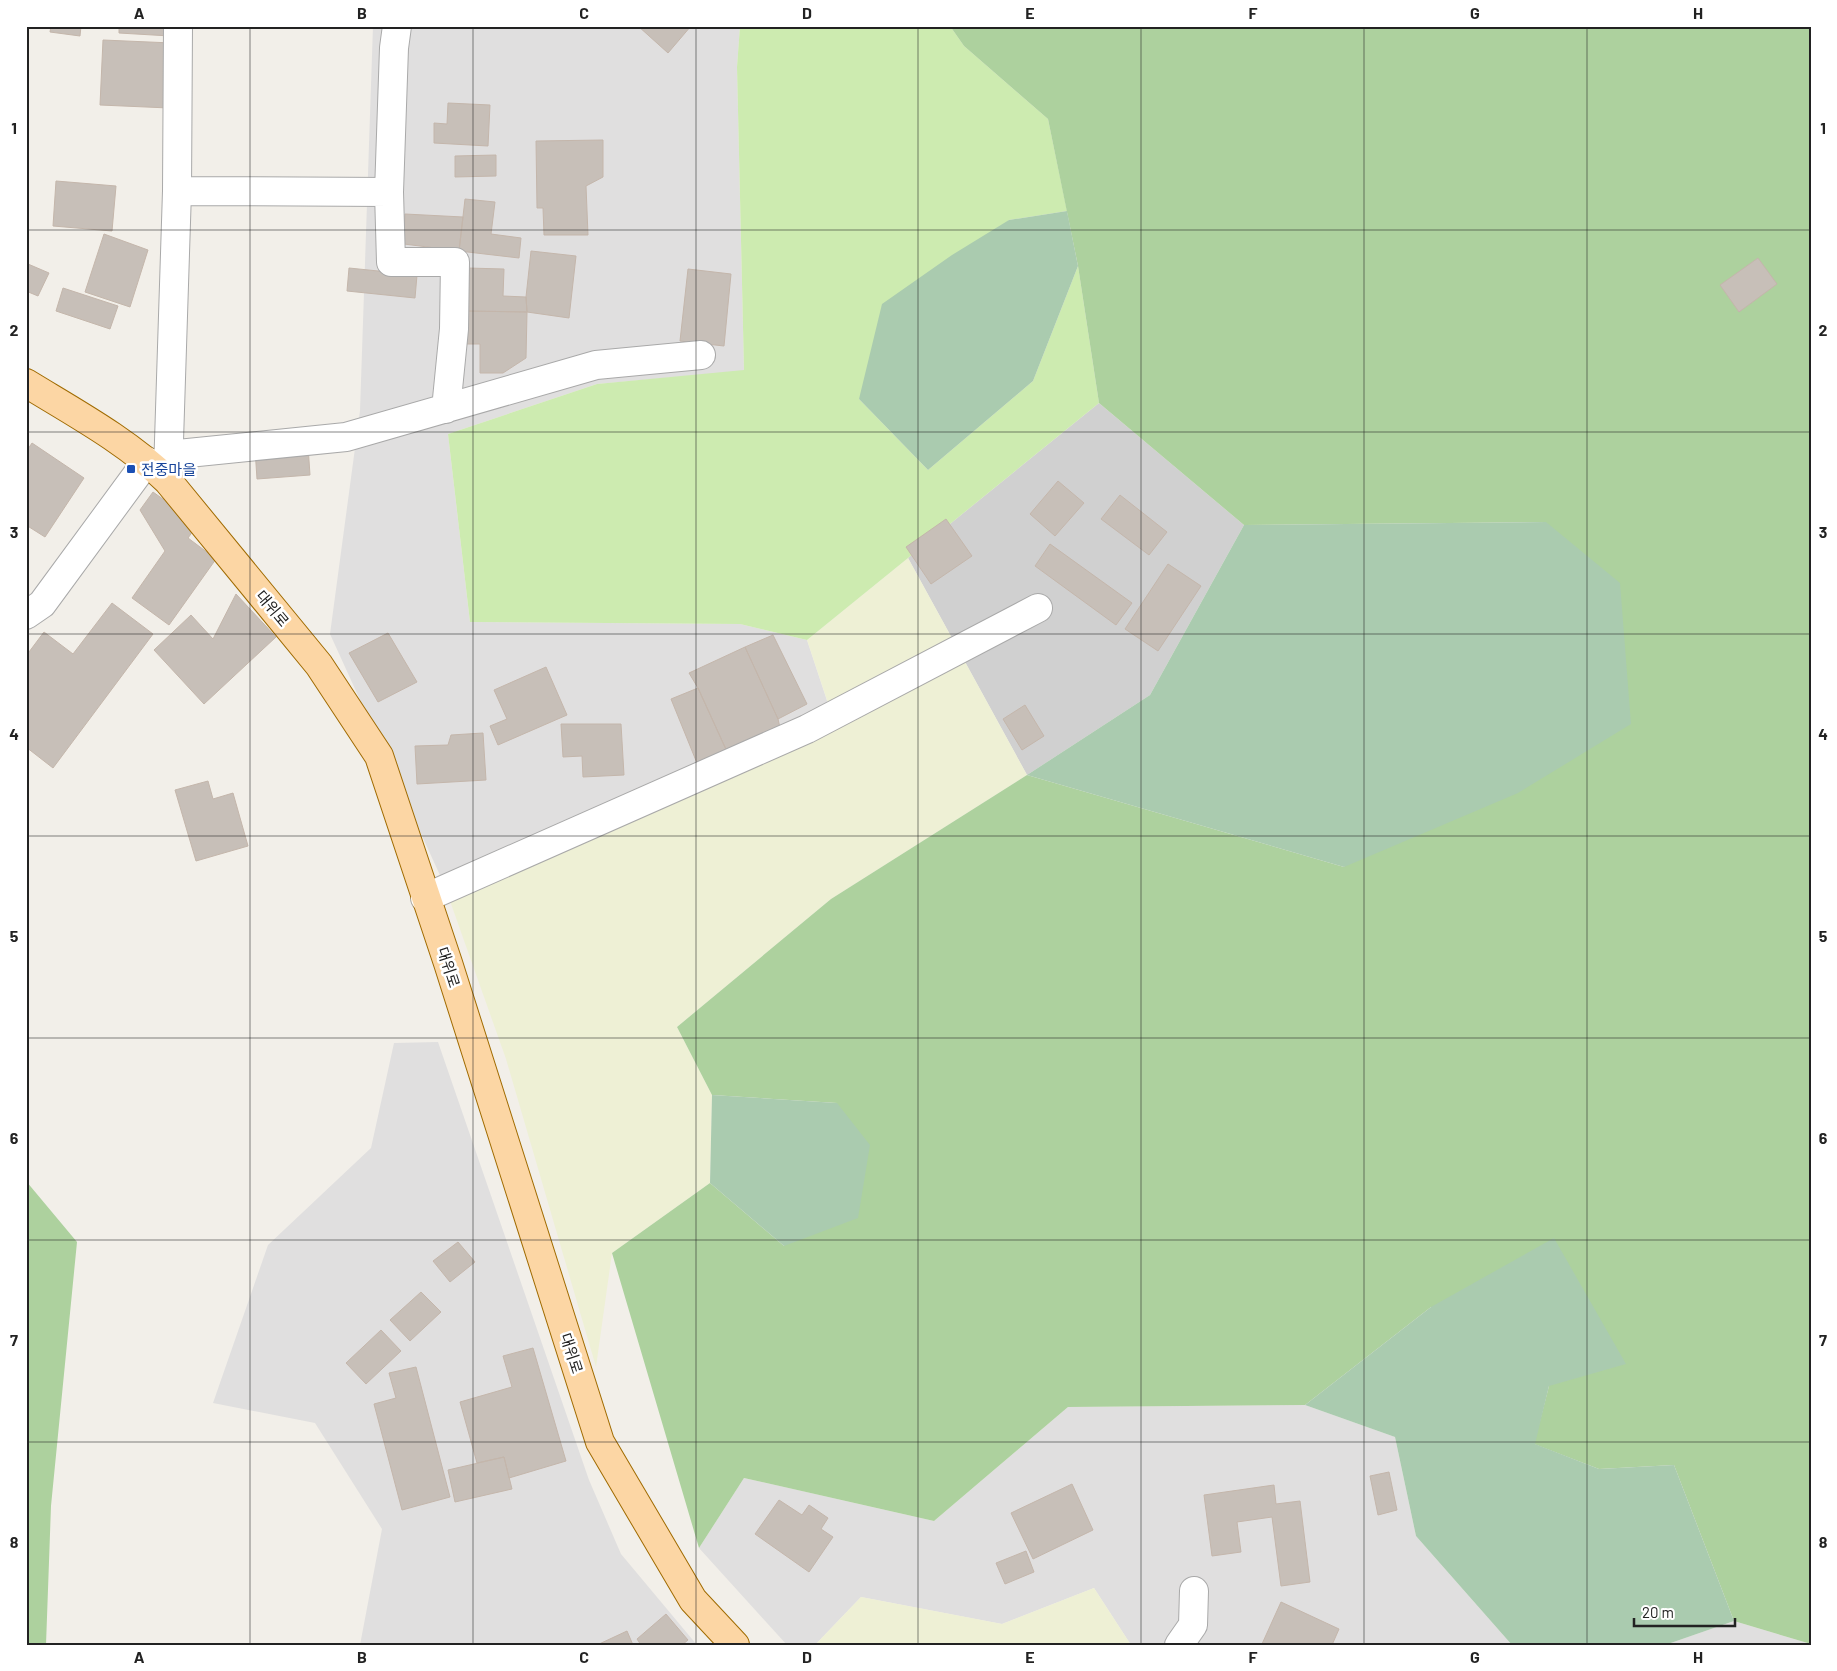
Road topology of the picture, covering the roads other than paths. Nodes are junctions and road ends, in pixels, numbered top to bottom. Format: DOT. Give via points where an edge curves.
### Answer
graph roads {
  1 [pos="178,26"];
  2 [pos="397,26"];
  3 [pos="177,191"];
  4 [pos="389,192"];
  5 [pos="702,355"];
  6 [pos="26,383"];
  7 [pos="446,409"];
  8 [pos="161,466"];
  9 [pos="1038,608"];
  10 [pos="26,615"];
  11 [pos="425,898"];
  12 [pos="1194,1590"];
  13 [pos="1186,1643"];
  14 [pos="734,1645"];
  1 -- 3 [label="street"];
  2 -- 4 [label="street"];
  3 -- 4 [label="street"];
  3 -- 8 [label="street"];
  4 -- 7 [label="street" via="391,262 455,262 454,329"];
  5 -- 7 [label="street" via="596,365"];
  6 -- 8 [label="main road, 대위로"];
  7 -- 8 [label="street" via="346,437"];
  8 -- 10 [label="street" via="42,604"];
  8 -- 11 [label="main road, 대위로" via="319,665 379,756"];
  9 -- 11 [label="street" via="806,729"];
  11 -- 14 [label="main road, 대위로" via="600,1442 694,1600"];
  12 -- 13 [label="street" via="1193,1625"];
}
